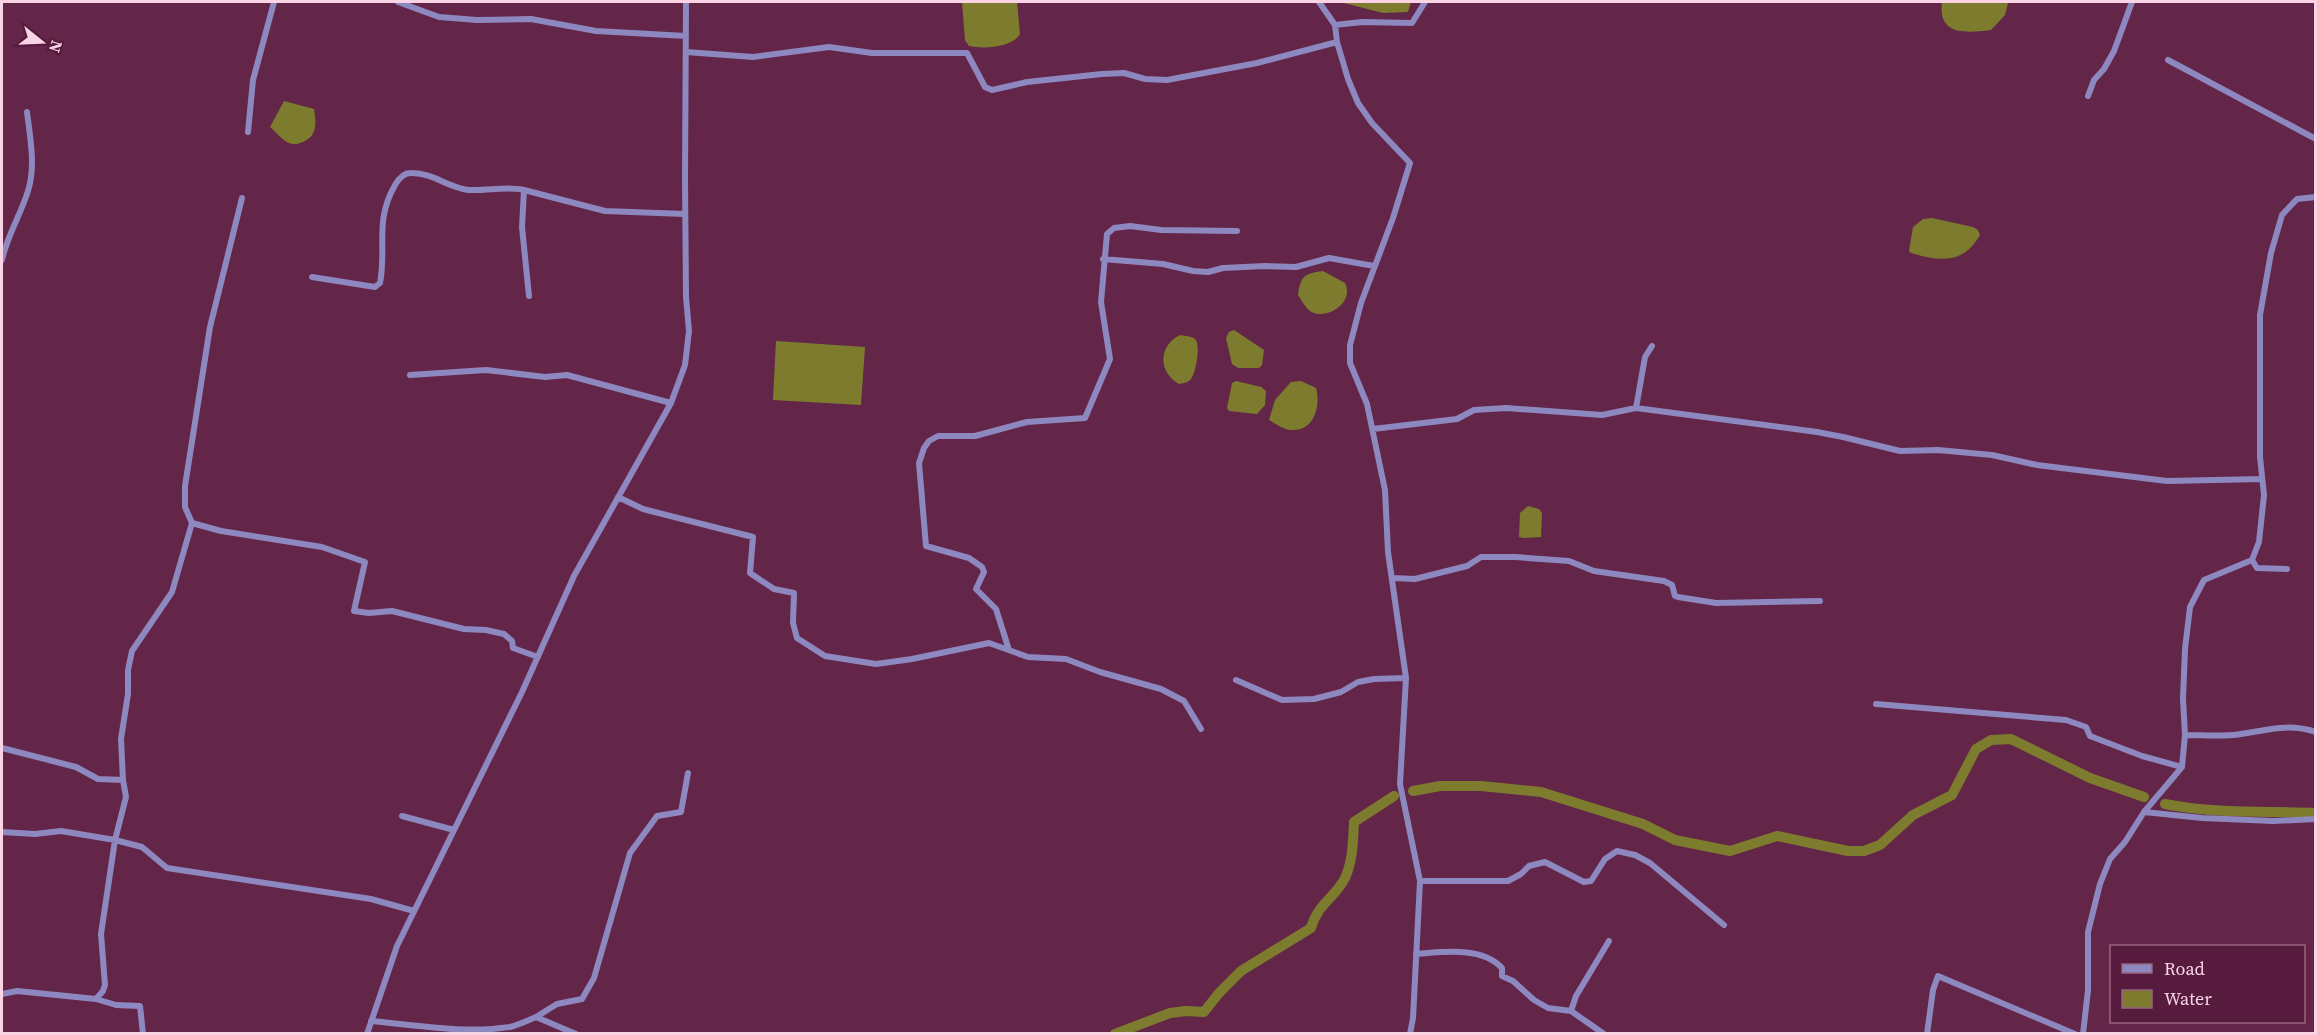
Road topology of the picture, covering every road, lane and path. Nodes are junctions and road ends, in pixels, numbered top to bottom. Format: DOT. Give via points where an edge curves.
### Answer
graph roads {
  1 [pos="274,2"];
  2 [pos="398,2"];
  3 [pos="686,2"];
  4 [pos="1319,2"];
  5 [pos="1425,2"];
  6 [pos="2132,2"];
  7 [pos="1335,25"];
  8 [pos="686,36"];
  9 [pos="1337,42"];
  10 [pos="686,52"];
  11 [pos="2168,60"];
  12 [pos="2088,96"];
  13 [pos="27,112"];
  14 [pos="248,132"];
  15 [pos="2316,139"];
  16 [pos="524,190"];
  17 [pos="2316,197"];
  18 [pos="242,198"];
  19 [pos="685,214"];
  20 [pos="1237,231"];
  21 [pos="1103,259"];
  22 [pos="2,260"];
  23 [pos="1374,266"];
  24 [pos="312,277"];
  25 [pos="529,296"];
  26 [pos="1652,346"];
  27 [pos="410,375"];
  28 [pos="671,403"];
  29 [pos="1636,408"];
  30 [pos="1373,429"];
  31 [pos="2262,479"];
  32 [pos="618,497"];
  33 [pos="192,523"];
  34 [pos="2252,560"];
  35 [pos="2287,569"];
  36 [pos="1393,578"];
  37 [pos="1820,601"];
  38 [pos="1009,650"];
  39 [pos="538,657"];
  40 [pos="1406,678"];
  41 [pos="1236,680"];
  42 [pos="1876,704"];
  43 [pos="1201,729"];
  44 [pos="2316,732"];
  45 [pos="2185,735"];
  46 [pos="2,748"];
  47 [pos="2182,767"];
  48 [pos="688,773"];
  49 [pos="123,780"];
  50 [pos="2144,812"];
  51 [pos="402,816"];
  52 [pos="2316,819"];
  53 [pos="454,831"];
  54 [pos="2,832"];
  55 [pos="115,840"];
  56 [pos="1420,881"];
  57 [pos="414,911"];
  58 [pos="1724,925"];
  59 [pos="1609,941"];
  60 [pos="1416,954"];
  61 [pos="2,994"];
  62 [pos="96,999"];
  63 [pos="1571,1011"];
  64 [pos="536,1017"];
  65 [pos="371,1021"];
  66 [pos="143,1034"];
  67 [pos="367,1034"];
  68 [pos="576,1034"];
  69 [pos="1410,1034"];
  70 [pos="1604,1034"];
  71 [pos="1927,1034"];
  72 [pos="2075,1034"];
  73 [pos="2083,1034"];
  1 -- 14 [label="street" via="253,80"];
  2 -- 8 [label="street" via="439,17 531,19 596,31"];
  3 -- 8 [label="street"];
  4 -- 7 [label="street"];
  5 -- 7 [label="street" via="1412,23"];
  6 -- 12 [label="street" via="2114,51"];
  7 -- 9 [label="street"];
  8 -- 10 [label="street"];
  9 -- 10 [label="street" via="1167,80 1124,73 1102,74 992,90 985,87 967,53 872,53 829,47 753,57"];
  9 -- 23 [label="street" via="1358,103 1410,163"];
  10 -- 19 [label="street"];
  11 -- 15 [label="street"];
  13 -- 22 [label="street" via="32,153 29,189"];
  16 -- 19 [label="street" via="605,211"];
  16 -- 24 [label="street" via="469,190 431,176 411,172 402,175 387,199 381,225 380,284 375,287"];
  16 -- 25 [label="street" via="522,227"];
  17 -- 31 [label="street" via="2297,199 2282,215 2271,254 2260,315"];
  18 -- 33 [label="street" via="210,327 185,486 185,507"];
  19 -- 28 [label="street" via="689,331 686,365"];
  20 -- 21 [label="street" via="1114,228 1107,234"];
  21 -- 23 [label="street" via="1208,272 1223,268 1296,267 1329,258"];
  21 -- 38 [label="street" via="1101,302 1110,359 1084,418 1027,422 975,436 938,436 924,448 919,463 926,546 969,558 982,567 984,572 976,589 996,609"];
  23 -- 30 [label="street" via="1350,345 1350,363"];
  26 -- 29 [label="street" via="1645,357"];
  27 -- 28 [label="street" via="486,370 545,377 567,375"];
  28 -- 32 [label="street"];
  29 -- 30 [label="street" via="1602,415 1506,408 1474,410 1457,419"];
  29 -- 31 [label="street" via="1834,435 1900,451 1992,455 2037,465 2167,481"];
  30 -- 36 [label="street" via="1385,490"];
  31 -- 34 [label="street" via="2259,542"];
  32 -- 38 [label="street" via="643,509 753,537 751,574 774,589 794,593 797,638 825,656 876,664 989,643"];
  32 -- 39 [label="street" via="574,576"];
  33 -- 39 [label="street" via="322,547 364,562 354,611 392,611 464,629 504,634 513,648"];
  33 -- 49 [label="street" via="172,592 132,651 121,739"];
  34 -- 35 [label="street" via="2257,568"];
  34 -- 45 [label="street" via="2204,580 2190,607 2183,699"];
  36 -- 37 [label="street" via="1415,579 1467,566 1481,557 1515,557 1569,561 1593,571 1664,580 1672,585 1675,596 1707,602"];
  36 -- 40 [label="street"];
  38 -- 43 [label="street" via="1028,657 1066,659 1161,689 1184,701"];
  39 -- 53 [label="street"];
  40 -- 41 [label="street" via="1374,678 1314,699 1282,700"];
  40 -- 56 [label="street" via="1400,784"];
  42 -- 47 [label="street" via="2066,720 2086,727 2090,736 2113,746"];
  44 -- 45 [label="street" via="2292,727 2241,734"];
  45 -- 47 [label="street"];
  46 -- 49 [label="street" via="76,767 98,779"];
  47 -- 50 [label="street"];
  48 -- 64 [label="street" via="681,812 657,816 630,853 598,967 582,999 557,1004"];
  49 -- 55 [label="street" via="126,797"];
  50 -- 52 [label="street" via="2274,821"];
  50 -- 73 [label="street" via="2110,859 2100,884 2088,932"];
  51 -- 53 [label="street"];
  53 -- 57 [label="street"];
  54 -- 55 [label="street" via="61,831"];
  55 -- 57 [label="street" via="141,847 167,868 370,899"];
  55 -- 62 [label="street" via="101,934 105,985"];
  56 -- 58 [label="street" via="1508,881 1529,866 1545,862 1584,882 1591,881 1605,859 1617,851 1650,863"];
  56 -- 60 [label="street"];
  57 -- 65 [label="street" via="397,946"];
  59 -- 63 [label="street"];
  60 -- 63 [label="street" via="1472,953 1497,962 1502,976 1534,1000 1548,1008"];
  60 -- 69 [label="street"];
  61 -- 62 [label="street" via="17,991"];
  62 -- 66 [label="street" via="140,1006"];
  63 -- 70 [label="street"];
  64 -- 65 [label="street" via="511,1026 489,1028"];
  64 -- 68 [label="street"];
  65 -- 67 [label="street"];
  71 -- 72 [label="street" via="1938,976"];
}
